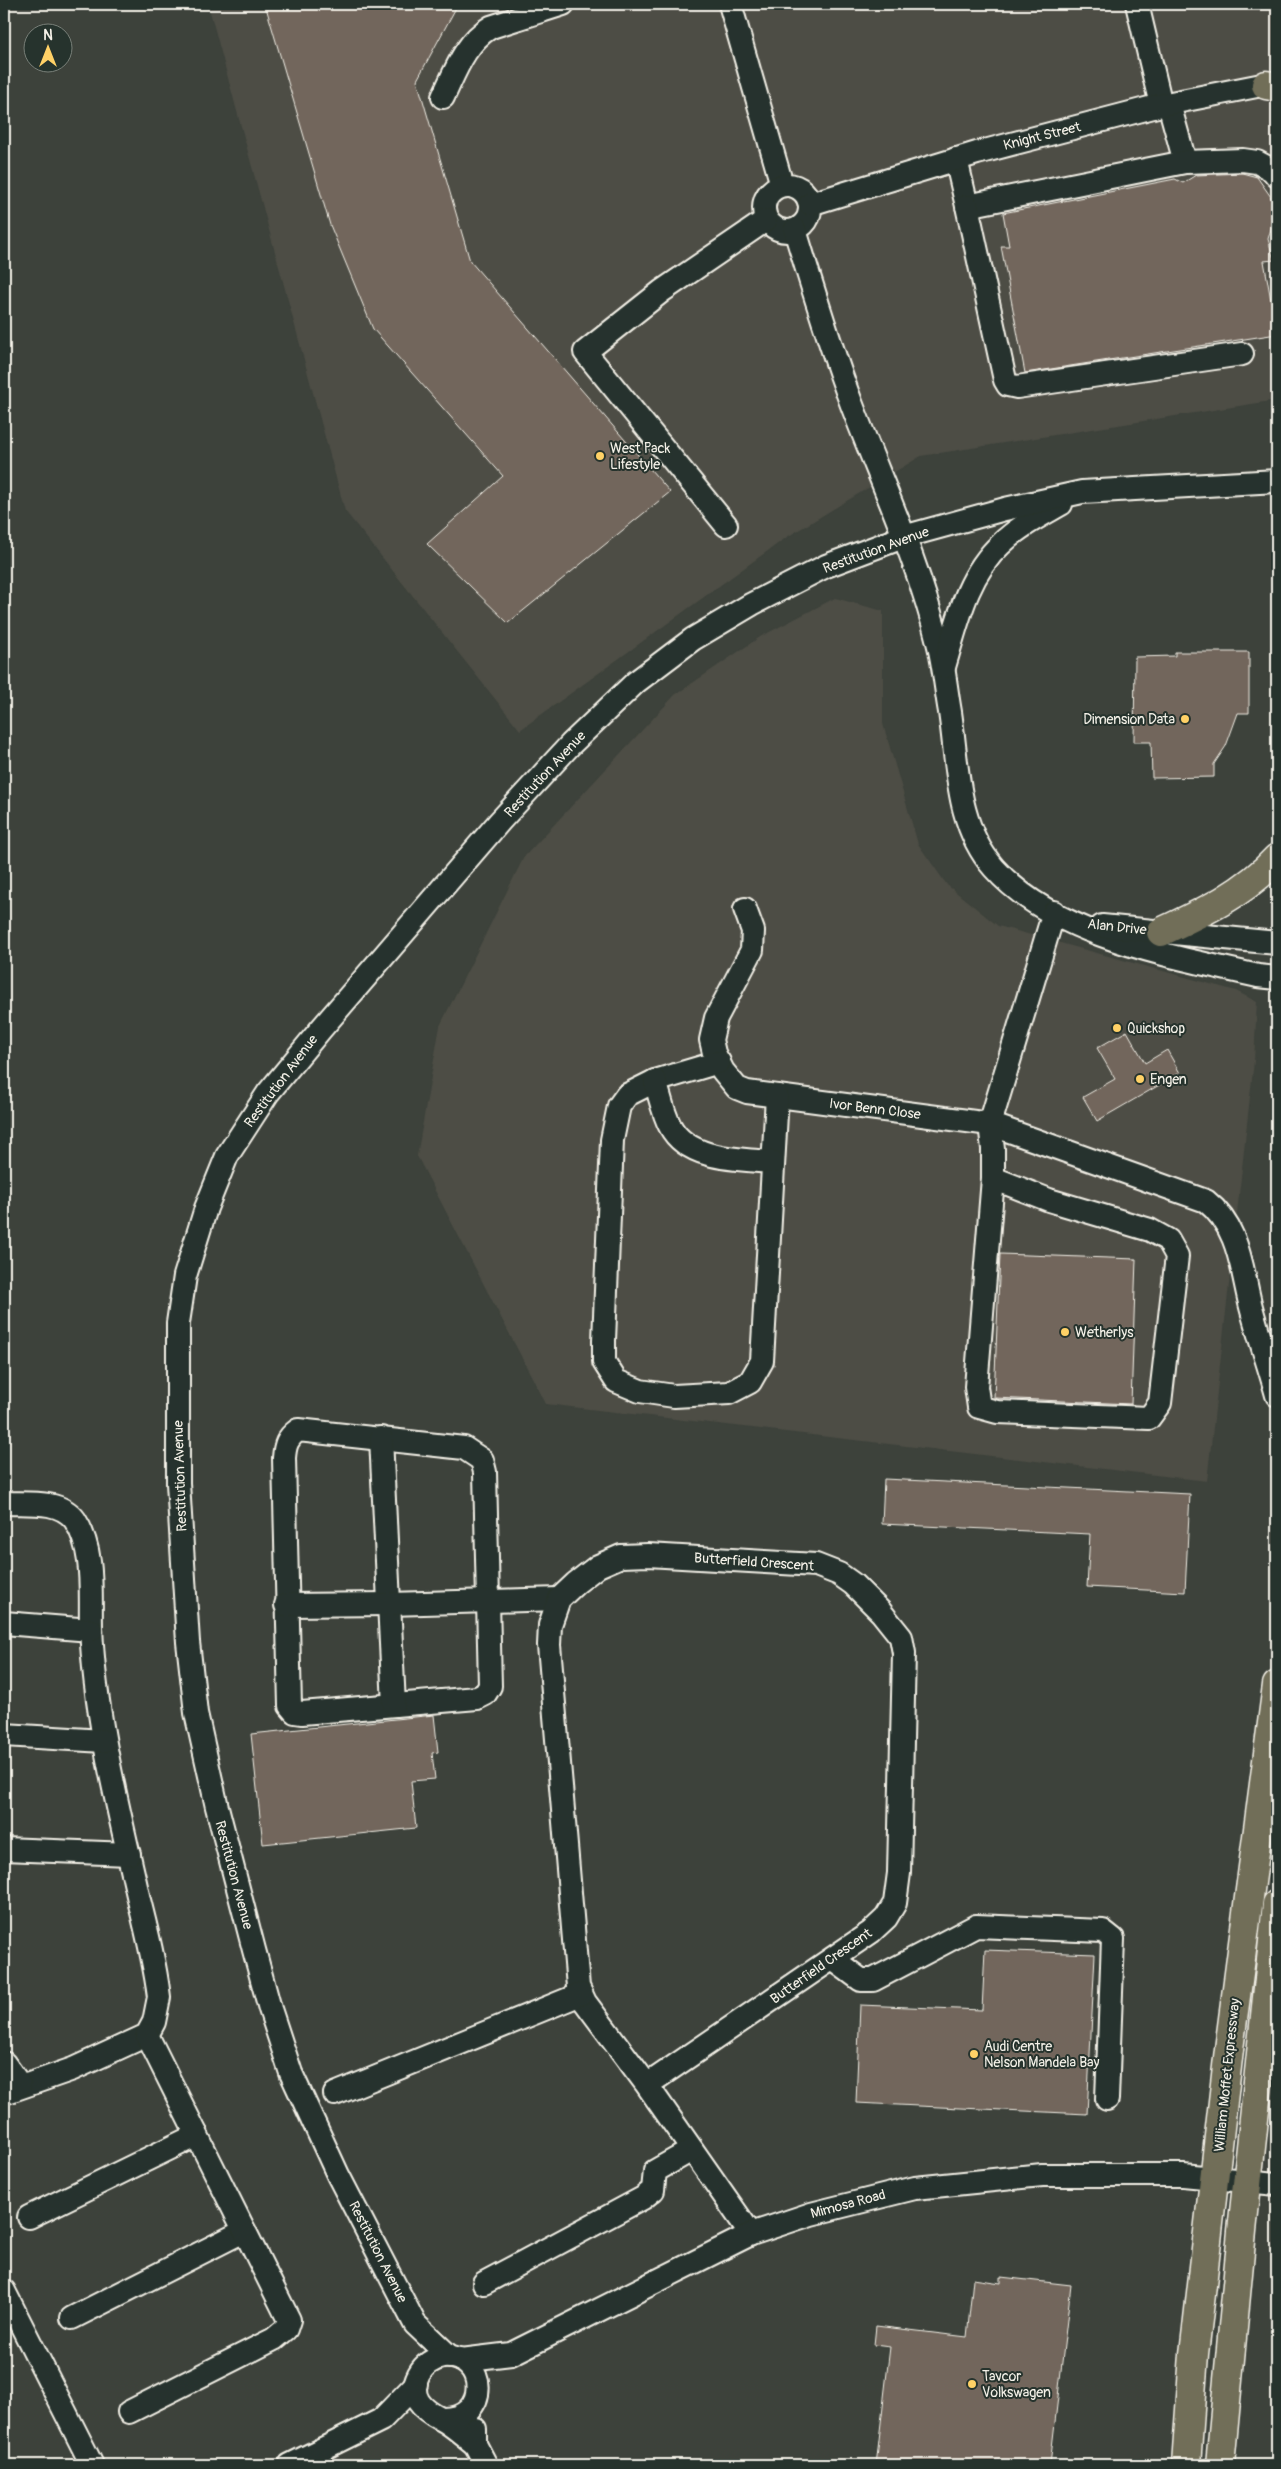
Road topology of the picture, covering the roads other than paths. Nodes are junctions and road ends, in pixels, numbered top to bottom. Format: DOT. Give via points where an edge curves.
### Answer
graph roads {
  1 [pos="563,4"];
  2 [pos="730,4"];
  3 [pos="1137,4"];
  4 [pos="1273,85"];
  5 [pos="443,97"];
  6 [pos="1165,105"];
  7 [pos="956,159"];
  8 [pos="1185,162"];
  9 [pos="1277,176"];
  10 [pos="782,185"];
  11 [pos="810,204"];
  12 [pos="967,206"];
  13 [pos="766,220"];
  14 [pos="795,230"];
  15 [pos="1242,354"];
  16 [pos="1277,481"];
  17 [pos="1082,492"];
  18 [pos="726,525"];
  19 [pos="903,537"];
  20 [pos="943,670"];
  21 [pos="1277,858"];
  22 [pos="745,909"];
  23 [pos="1054,912"];
  24 [pos="1076,923"];
  25 [pos="1161,932"];
  26 [pos="1277,943"];
  27 [pos="1277,978"];
  28 [pos="719,1062"];
  29 [pos="656,1081"];
  30 [pos="777,1096"];
  31 [pos="990,1124"];
  32 [pos="774,1162"];
  33 [pos="993,1178"];
  34 [pos="1277,1395"];
  35 [pos="382,1438"];
  36 [pos="4,1503"];
  37 [pos="559,1599"];
  38 [pos="487,1600"];
  39 [pos="390,1604"];
  40 [pos="286,1605"];
  41 [pos="4,1623"];
  42 [pos="91,1630"];
  43 [pos="1277,1686"];
  44 [pos="394,1705"];
  45 [pos="4,1735"];
  46 [pos="104,1741"];
  47 [pos="4,1849"];
  48 [pos="129,1854"];
  49 [pos="1277,1904"];
  50 [pos="834,1960"];
  51 [pos="581,1994"];
  52 [pos="147,2035"];
  53 [pos="4,2063"];
  54 [pos="647,2086"];
  55 [pos="12,2089"];
  56 [pos="335,2094"];
  57 [pos="1107,2099"];
  58 [pos="197,2135"];
  59 [pos="692,2150"];
  60 [pos="1215,2177"];
  61 [pos="1247,2180"];
  62 [pos="1277,2184"];
  63 [pos="30,2217"];
  64 [pos="244,2231"];
  65 [pos="751,2234"];
  66 [pos="484,2283"];
  67 [pos="4,2291"];
  68 [pos="72,2318"];
  69 [pos="415,2324"];
  70 [pos="511,2354"];
  71 [pos="455,2359"];
  72 [pos="417,2378"];
  73 [pos="476,2398"];
  74 [pos="129,2412"];
  75 [pos="436,2417"];
  76 [pos="381,2420"];
  77 [pos="475,2444"];
  78 [pos="92,2465"];
  79 [pos="290,2465"];
  80 [pos="486,2465"];
  81 [pos="1186,2465"];
  82 [pos="1220,2465"];
  1 -- 5 [label="street" via="491,27 482,33 466,51"];
  2 -- 10 [label="street"];
  3 -- 6 [label="street"];
  4 -- 6 [label="street, Knight Street"];
  6 -- 7 [label="street, Knight Street"];
  6 -- 8 [label="street"];
  7 -- 11 [label="street, Knight Street"];
  7 -- 12 [label="street"];
  8 -- 9 [label="street" via="1257,162"];
  8 -- 12 [label="street"];
  10 -- 11 [label="street" via="802,190"];
  10 -- 13 [label="street" via="766,196 763,212"];
  11 -- 14 [label="street" via="807,220"];
  12 -- 15 [label="street" via="1008,385 1017,387"];
  13 -- 14 [label="street" via="778,230"];
  13 -- 18 [label="street" via="662,291 585,352"];
  14 -- 19 [label="street" via="834,356"];
  16 -- 17 [label="street, Restitution Avenue"];
  17 -- 19 [label="street, Restitution Avenue"];
  17 -- 20 [label="street" via="1026,524 1000,544 983,564 968,592"];
  19 -- 20 [label="street" via="939,646"];
  19 -- 69 [label="street, Restitution Avenue" via="826,566 693,639 636,682 571,744 500,821 268,1093 227,1156 206,1208 185,1276 178,1323 178,1483 194,1696 217,1807 270,2009 291,2073 338,2175"];
  20 -- 23 [label="street" via="958,784 968,825 982,852 1006,880 1022,894"];
  21 -- 25 [label="main road" via="1233,896"];
  22 -- 28 [label="street, Ivor Benn Close" via="752,921 754,942 712,1031 711,1040"];
  23 -- 24 [label="street"];
  23 -- 31 [label="street"];
  24 -- 25 [label="street, Alan Drive"];
  24 -- 27 [label="street, Alan Drive" via="1137,948"];
  25 -- 26 [label="street, Alan Drive"];
  28 -- 29 [label="street"];
  28 -- 30 [label="street, Ivor Benn Close" via="738,1088"];
  29 -- 32 [label="street" via="671,1128 687,1144 709,1155"];
  29 -- 32 [label="street" via="627,1095 619,1106 612,1140 604,1362 616,1381 640,1391 674,1396 729,1393 750,1382 762,1361"];
  30 -- 31 [label="street, Ivor Benn Close"];
  30 -- 32 [label="street"];
  31 -- 33 [label="street" via="994,1149"];
  31 -- 34 [label="street, Ivor Benn Close" via="1206,1201 1216,1209 1225,1220 1239,1252 1251,1307"];
  33 -- 33 [label="street" via="976,1387 980,1407 996,1412 1149,1418 1160,1403 1177,1256 1168,1240 1150,1230 1049,1200"];
  35 -- 38 [label="street" via="464,1448 482,1460 485,1472"];
  35 -- 39 [label="street"];
  35 -- 40 [label="street" via="309,1430 298,1430 290,1436 284,1458"];
  36 -- 42 [label="street" via="48,1505 62,1509 74,1518 83,1535 90,1568"];
  37 -- 38 [label="street"];
  37 -- 50 [label="street, Butterfield Crescent" via="598,1566 621,1556 816,1565 839,1574 853,1584 901,1637 904,1653 899,1887 886,1918"];
  37 -- 51 [label="street" via="550,1625 549,1645 575,1966"];
  38 -- 39 [label="street"];
  38 -- 44 [label="street" via="490,1686 485,1694 478,1698"];
  39 -- 40 [label="street"];
  39 -- 44 [label="street"];
  40 -- 44 [label="street" via="290,1706 295,1712"];
  41 -- 42 [label="street"];
  42 -- 46 [label="street"];
  43 -- 60 [label="main road, William Moffet Expressway"];
  45 -- 46 [label="street"];
  46 -- 48 [label="street"];
  47 -- 48 [label="street"];
  48 -- 52 [label="street" via="159,1997 154,2022"];
  49 -- 61 [label="main road"];
  50 -- 54 [label="street, Butterfield Crescent"];
  50 -- 57 [label="street" via="861,1980 873,1980 976,1926 1103,1931 1113,1939"];
  51 -- 54 [label="street"];
  51 -- 56 [label="street"];
  52 -- 55 [label="street" via="73,2069"];
  52 -- 58 [label="street"];
  53 -- 55 [label="street"];
  54 -- 59 [label="street"];
  58 -- 63 [label="street"];
  58 -- 64 [label="street"];
  59 -- 65 [label="street"];
  59 -- 66 [label="street" via="655,2171 653,2190 643,2198"];
  60 -- 61 [label="street, Mimosa Road"];
  60 -- 65 [label="street, Mimosa Road" via="1042,2175 914,2188 820,2211"];
  60 -- 81 [label="main road, William Moffet Expressway" via="1194,2354"];
  61 -- 62 [label="street, Mimosa Road"];
  61 -- 82 [label="main road"];
  64 -- 68 [label="street"];
  64 -- 74 [label="street" via="288,2320 286,2329 274,2339"];
  65 -- 70 [label="street, Mimosa Road"];
  67 -- 78 [label="street"];
  69 -- 71 [label="street, Restitution Avenue"];
  69 -- 72 [label="street, Restitution Avenue"];
  70 -- 71 [label="street, Mimosa Road"];
  70 -- 73 [label="street, Mimosa Road"];
  71 -- 72 [label="street" via="432,2360"];
  71 -- 73 [label="street" via="473,2370 478,2386"];
  72 -- 75 [label="street" via="419,2402"];
  72 -- 76 [label="street"];
  73 -- 75 [label="street" via="460,2416"];
  73 -- 77 [label="street"];
  75 -- 76 [label="street"];
  75 -- 77 [label="street"];
  76 -- 79 [label="street"];
  77 -- 80 [label="street"];
}
